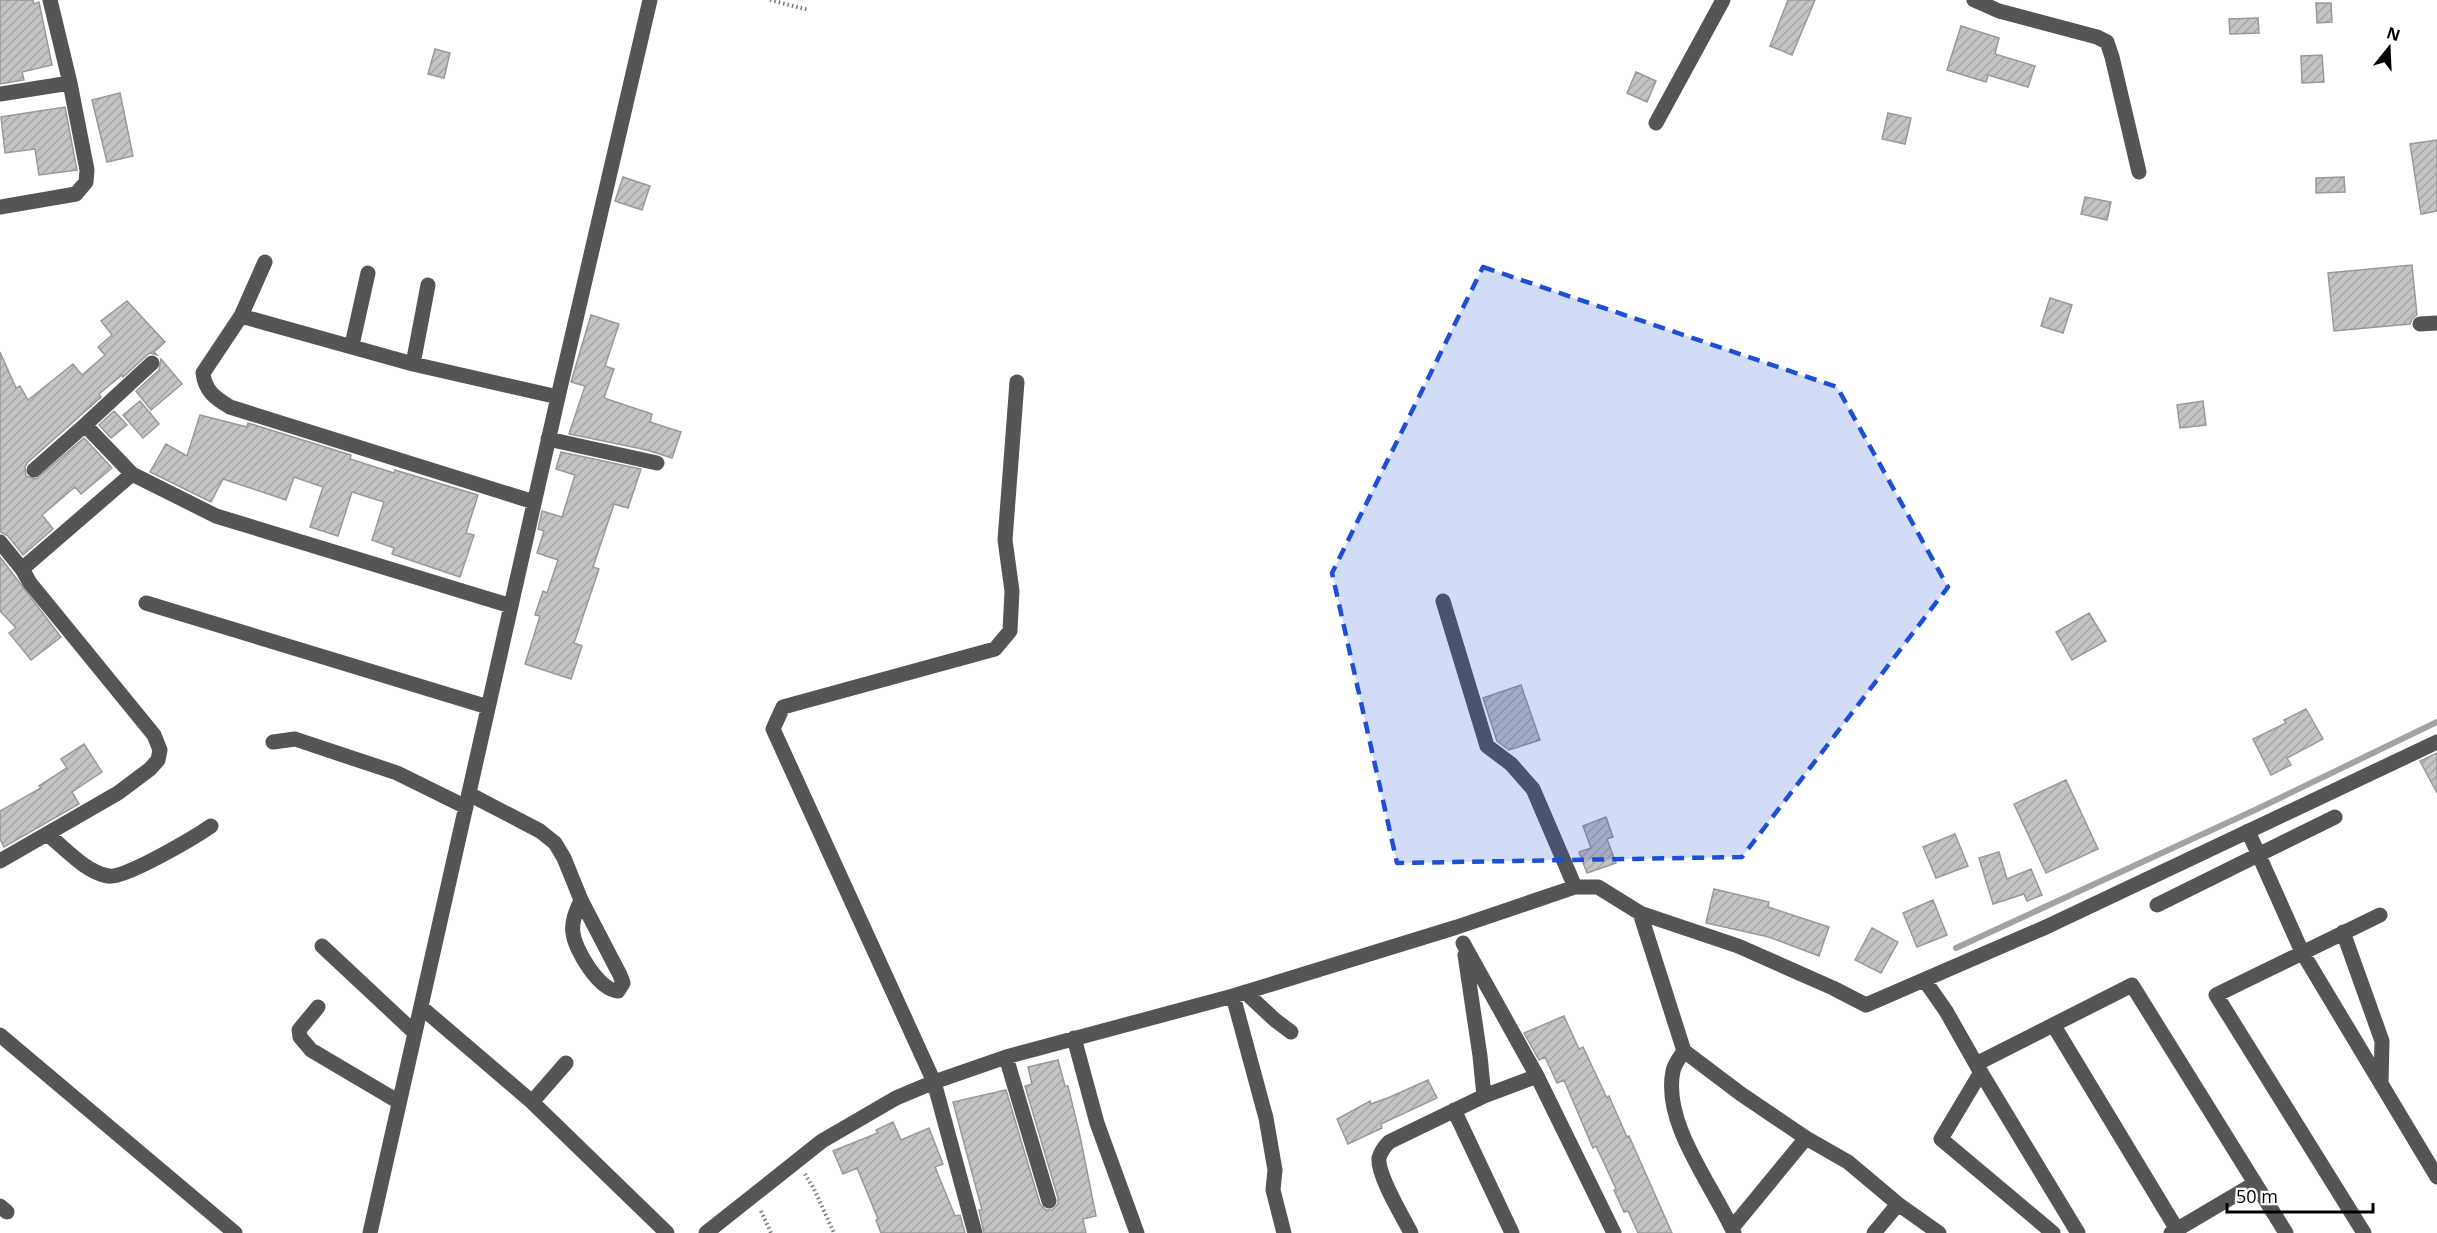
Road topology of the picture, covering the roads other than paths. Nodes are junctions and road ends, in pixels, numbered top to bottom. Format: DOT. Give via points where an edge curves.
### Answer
graph roads {
  1 [pos="50,0"];
  2 [pos="650,0"];
  3 [pos="1723,0"];
  4 [pos="1974,0"];
  5 [pos="70,82"];
  6 [pos="0,94"];
  7 [pos="1656,123"];
  8 [pos="2139,172"];
  9 [pos="0,207"];
  10 [pos="266,262"];
  11 [pos="368,273"];
  12 [pos="428,285"];
  13 [pos="241,316"];
  14 [pos="2437,323"];
  15 [pos="2420,324"];
  16 [pos="352,345"];
  17 [pos="152,363"];
  18 [pos="413,364"];
  19 [pos="1017,382"];
  20 [pos="558,397"];
  21 [pos="85,425"];
  22 [pos="548,439"];
  23 [pos="657,463"];
  24 [pos="34,470"];
  25 [pos="132,474"];
  26 [pos="534,502"];
  27 [pos="0,542"];
  28 [pos="22,568"];
  29 [pos="1443,601"];
  30 [pos="146,603"];
  31 [pos="511,606"];
  32 [pos="488,707"];
  33 [pos="273,742"];
  34 [pos="2437,742"];
  35 [pos="467,800"];
  36 [pos="2335,817"];
  37 [pos="211,826"];
  38 [pos="2248,831"];
  39 [pos="47,834"];
  40 [pos="2258,856"];
  41 [pos="0,861"];
  42 [pos="1575,887"];
  43 [pos="581,900"];
  44 [pos="2157,905"];
  45 [pos="1640,913"];
  46 [pos="2380,915"];
  47 [pos="1457,927"];
  48 [pos="2343,932"];
  49 [pos="1463,943"];
  50 [pos="322,946"];
  51 [pos="2302,952"];
  52 [pos="1925,981"];
  53 [pos="1239,994"];
  54 [pos="318,1007"];
  55 [pos="421,1007"];
  56 [pos="2054,1026"];
  57 [pos="1291,1032"];
  58 [pos="415,1033"];
  59 [pos="0,1035"];
  60 [pos="1074,1038"];
  61 [pos="1684,1051"];
  62 [pos="1006,1057"];
  63 [pos="566,1063"];
  64 [pos="1978,1068"];
  65 [pos="1537,1076"];
  66 [pos="934,1082"];
  67 [pos="2381,1084"];
  68 [pos="1484,1096"];
  69 [pos="399,1102"];
  70 [pos="532,1102"];
  71 [pos="1454,1110"];
  72 [pos="1806,1138"];
  73 [pos="2437,1177"];
  74 [pos="2254,1184"];
  75 [pos="1048,1201"];
  76 [pos="1898,1204"];
  77 [pos="1733,1230"];
  78 [pos="1610,1232"];
  79 [pos="2176,1232"];
  80 [pos="235,1233"];
  81 [pos="370,1233"];
  82 [pos="667,1233"];
  83 [pos="706,1233"];
  84 [pos="975,1233"];
  85 [pos="1137,1233"];
  86 [pos="1284,1233"];
  87 [pos="1411,1233"];
  88 [pos="1512,1233"];
  89 [pos="1874,1233"];
  90 [pos="1939,1233"];
  91 [pos="2053,1233"];
  92 [pos="2078,1233"];
  93 [pos="2286,1233"];
  94 [pos="2364,1233"];
  1 -- 5 [label="street"];
  2 -- 20 [label="street"];
  3 -- 7 [label="street"];
  4 -- 8 [label="street" via="2107,42"];
  5 -- 6 [label="street"];
  5 -- 9 [label="street" via="86,182 76,194"];
  10 -- 13 [label="street"];
  11 -- 16 [label="street"];
  12 -- 18 [label="street"];
  13 -- 16 [label="street"];
  13 -- 26 [label="street" via="203,373 213,397 230,407"];
  14 -- 15 [label="street"];
  16 -- 18 [label="street"];
  17 -- 21 [label="street"];
  18 -- 20 [label="street"];
  19 -- 66 [label="street" via="1005,540 1012,591 1010,631 995,649 783,707 773,729"];
  20 -- 22 [label="street"];
  21 -- 24 [label="street"];
  21 -- 25 [label="street"];
  22 -- 23 [label="street"];
  22 -- 26 [label="street"];
  25 -- 28 [label="street"];
  25 -- 31 [label="street" via="216,516"];
  26 -- 31 [label="street"];
  27 -- 28 [label="street"];
  28 -- 39 [label="street" via="154,735 160,750 150,769 118,793"];
  29 -- 42 [label="street" via="1487,746 1511,764 1533,789"];
  30 -- 32 [label="street"];
  31 -- 32 [label="street"];
  32 -- 35 [label="street"];
  33 -- 35 [label="street" via="295,739"];
  34 -- 38 [label="street"];
  35 -- 43 [label="street" via="540,831 555,843"];
  35 -- 55 [label="street"];
  36 -- 40 [label="street"];
  37 -- 39 [label="street" via="186,843 114,878 98,873"];
  38 -- 40 [label="street"];
  38 -- 52 [label="street"];
  39 -- 41 [label="street"];
  40 -- 44 [label="street"];
  40 -- 51 [label="street"];
  42 -- 45 [label="street" via="1598,887"];
  42 -- 47 [label="street"];
  43 -- 43 [label="street" via="573,926 578,950 598,979 618,991 623,983 620,975"];
  45 -- 52 [label="street" via="1738,946 1866,1005"];
  45 -- 61 [label="street"];
  46 -- 48 [label="street"];
  47 -- 49 [label="street"];
  47 -- 53 [label="street"];
  48 -- 51 [label="street"];
  48 -- 67 [label="street" via="2382,1041"];
  49 -- 65 [label="street"];
  49 -- 68 [label="street"];
  50 -- 58 [label="street"];
  51 -- 67 [label="street"];
  51 -- 94 [label="street" via="2216,995"];
  52 -- 64 [label="street"];
  53 -- 57 [label="street"];
  53 -- 60 [label="street"];
  53 -- 86 [label="street" via="1266,1118 1275,1170 1273,1190"];
  54 -- 69 [label="street" via="299,1030 304,1044"];
  55 -- 58 [label="street"];
  55 -- 70 [label="street"];
  56 -- 64 [label="street"];
  56 -- 74 [label="street" via="2132,985"];
  56 -- 79 [label="street"];
  58 -- 69 [label="street"];
  59 -- 80 [label="street"];
  60 -- 62 [label="street"];
  60 -- 85 [label="street" via="1097,1123"];
  61 -- 72 [label="street"];
  61 -- 77 [label="street" via="1673,1070 1672,1096 1692,1158"];
  62 -- 66 [label="street"];
  62 -- 75 [label="street"];
  63 -- 70 [label="street"];
  64 -- 91 [label="street" via="1941,1139"];
  64 -- 92 [label="street"];
  65 -- 68 [label="street"];
  65 -- 78 [label="street"];
  66 -- 83 [label="street" via="896,1098 822,1141"];
  66 -- 84 [label="street"];
  67 -- 73 [label="street"];
  68 -- 71 [label="street"];
  69 -- 81 [label="street"];
  70 -- 82 [label="street"];
  71 -- 87 [label="street" via="1389,1142 1379,1160"];
  71 -- 88 [label="street"];
  72 -- 76 [label="street" via="1848,1162"];
  72 -- 77 [label="street"];
  74 -- 79 [label="street"];
  74 -- 93 [label="street"];
  76 -- 89 [label="street"];
  76 -- 90 [label="street"];
}
